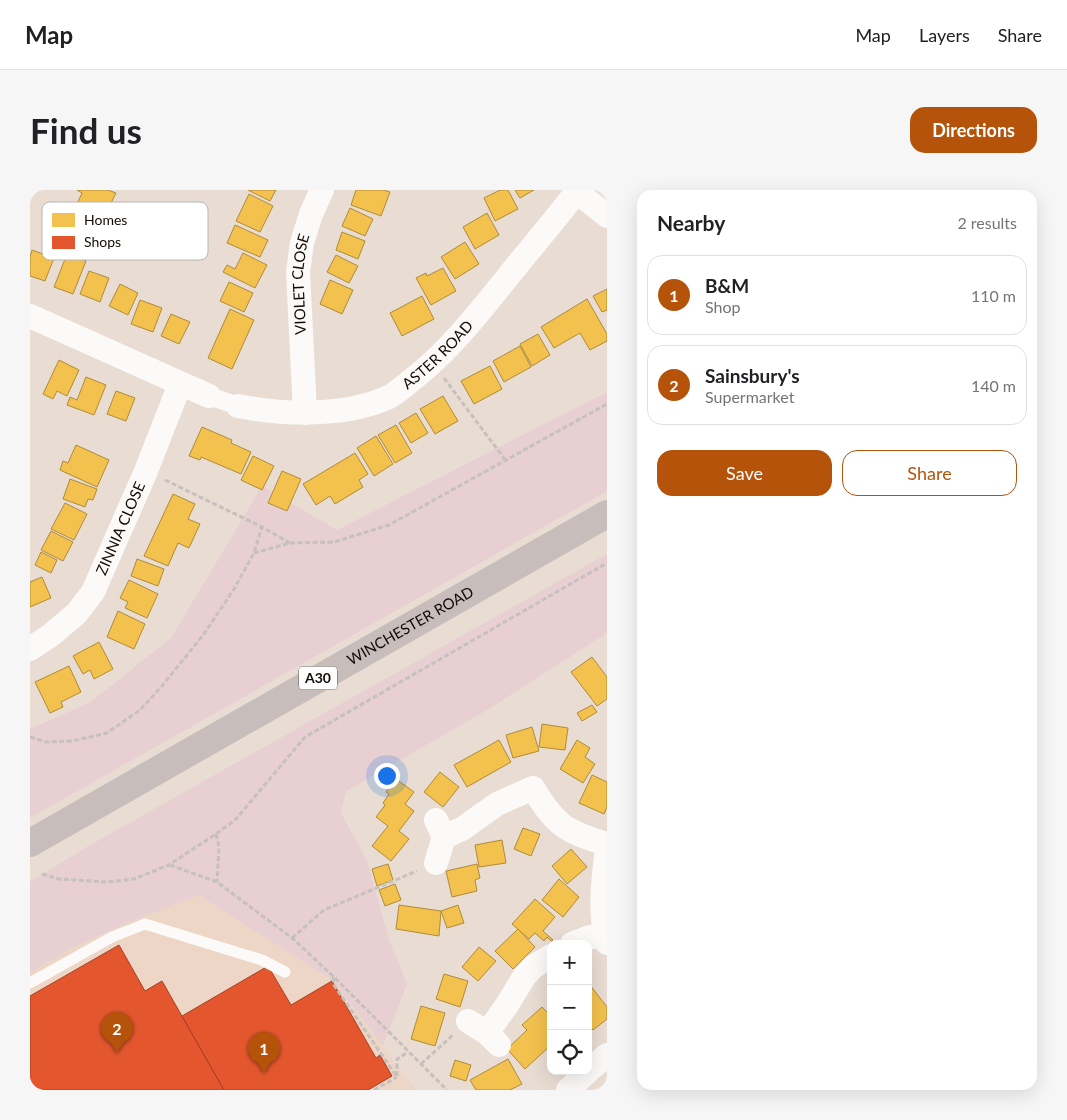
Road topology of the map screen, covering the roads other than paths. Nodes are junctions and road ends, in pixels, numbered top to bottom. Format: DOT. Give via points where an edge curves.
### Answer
graph roads {
  1 [pos="322,190"];
  2 [pos="578,191"];
  3 [pos="607,216"];
  4 [pos="30,316"];
  5 [pos="180,384"];
  6 [pos="209,396"];
  7 [pos="238,406"];
  8 [pos="305,413"];
  9 [pos="607,514"];
  10 [pos="30,649"];
  11 [pos="30,843"];
  12 [pos="607,844"];
  13 [pos="607,849"];
  14 [pos="436,863"];
  15 [pos="582,940"];
  16 [pos="606,940"];
  17 [pos="547,958"];
  18 [pos="284,972"];
  19 [pos="30,983"];
  20 [pos="485,1033"];
  21 [pos="607,1055"];
  22 [pos="592,1068"];
  23 [pos="584,1075"];
  24 [pos="568,1090"];
  1 -- 8 [label="street, VIOLET CLOSE" via="302,243 298,272"];
  2 -- 3 [label="street"];
  2 -- 8 [label="street, ASTER ROAD" via="472,321 433,363 390,397 366,405"];
  4 -- 5 [label="street"];
  5 -- 6 [label="street"];
  5 -- 10 [label="street, ZINNIA CLOSE" via="93,592 77,613"];
  6 -- 7 [label="street"];
  7 -- 8 [label="street, ASTER ROAD"];
  9 -- 11 [label="main road, WINCHESTER ROAD / A30"];
  12 -- 14 [label="street" via="580,836 562,826 533,788 497,804 462,829 440,828"];
  13 -- 16 [label="street" via="603,893"];
  15 -- 16 [label="street" via="590,937"];
  17 -- 20 [label="street" via="524,977"];
  18 -- 19 [label="lane" via="262,960 146,924 112,937"];
  21 -- 22 [label="street"];
  23 -- 24 [label="street"];
}
